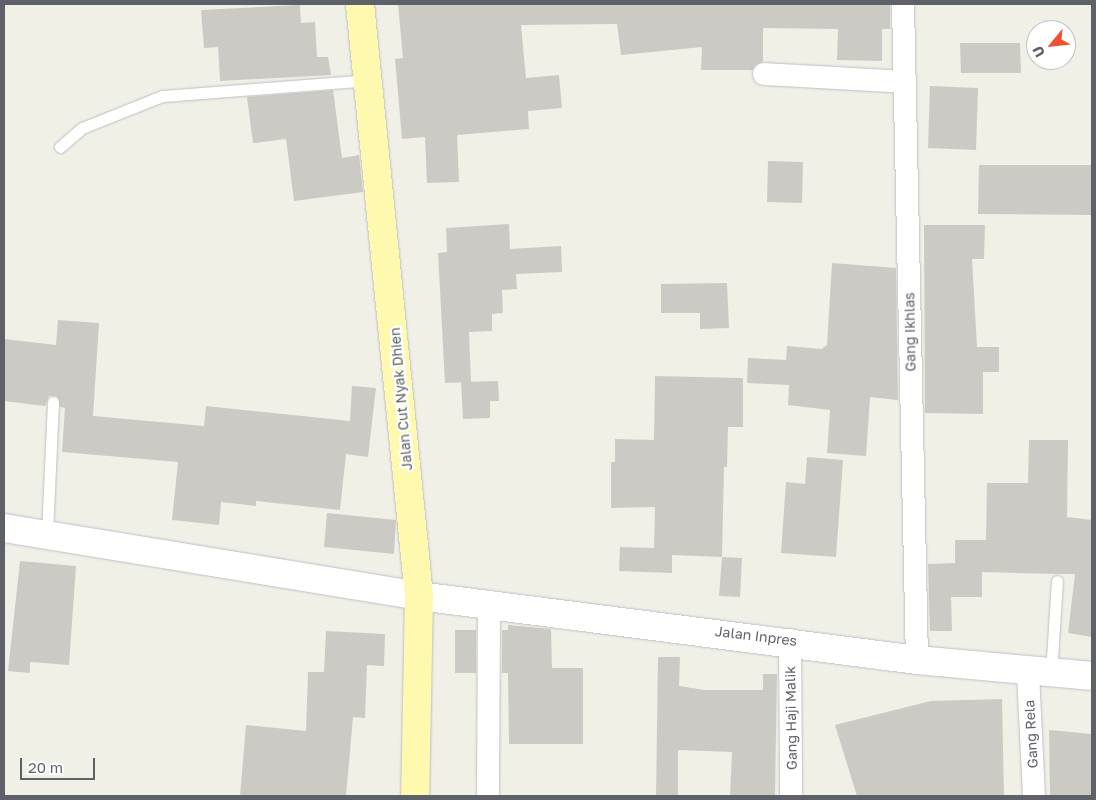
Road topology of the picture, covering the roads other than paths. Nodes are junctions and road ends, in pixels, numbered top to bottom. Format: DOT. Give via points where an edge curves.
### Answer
graph roads {
  1 [pos="360,4"];
  2 [pos="903,4"];
  3 [pos="764,74"];
  4 [pos="368,80"];
  5 [pos="905,82"];
  6 [pos="60,147"];
  7 [pos="53,402"];
  8 [pos="4,528"];
  9 [pos="47,534"];
  10 [pos="1058,581"];
  11 [pos="419,596"];
  12 [pos="489,603"];
  13 [pos="790,640"];
  14 [pos="917,660"];
  15 [pos="1039,673"];
  16 [pos="1092,676"];
  17 [pos="415,796"];
  18 [pos="488,796"];
  19 [pos="792,796"];
  20 [pos="1034,796"];
  1 -- 4 [label="main road, Jalan Cut Nyak Dhien"];
  2 -- 5 [label="street, Gang Ikhlas"];
  3 -- 5 [label="street"];
  4 -- 6 [label="lane" via="162,96 106,116"];
  4 -- 11 [label="main road, Jalan Cut Nyak Dhien"];
  5 -- 14 [label="street, Gang Ikhlas"];
  7 -- 9 [label="lane"];
  8 -- 9 [label="street, Jalan Inpres"];
  9 -- 11 [label="street, Jalan Inpres"];
  10 -- 15 [label="lane"];
  11 -- 12 [label="street, Jalan Inpres"];
  11 -- 17 [label="main road, Jalan Cut Nyak Dhien"];
  12 -- 13 [label="street, Jalan Inpres"];
  12 -- 18 [label="street"];
  13 -- 14 [label="street, Jalan Inpres"];
  13 -- 19 [label="street, Gang Haji Malik"];
  14 -- 15 [label="street, Jalan Inpres"];
  15 -- 16 [label="street, Jalan Inpres"];
  15 -- 20 [label="street, Gang Rela"];
}
